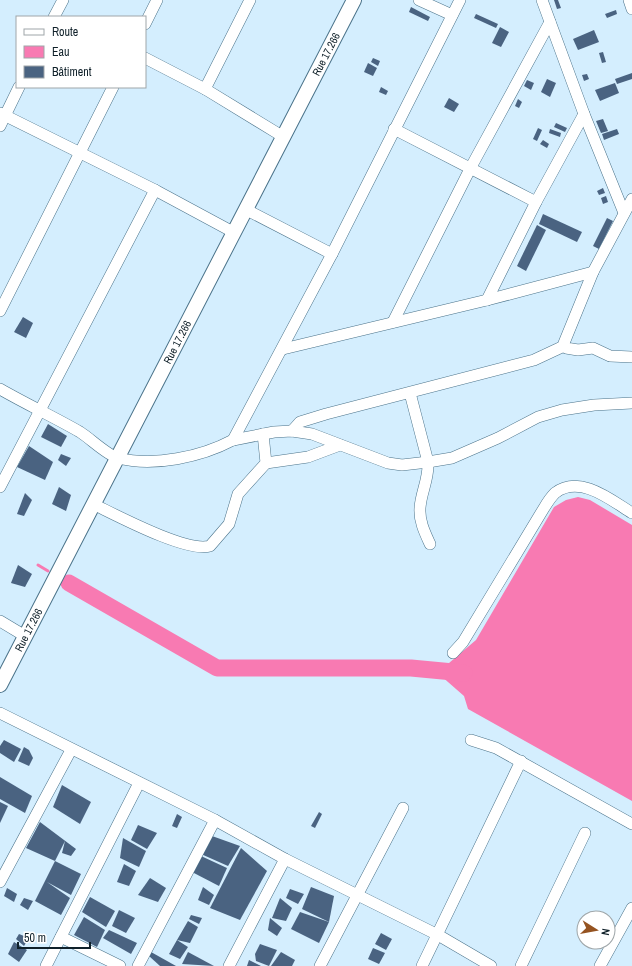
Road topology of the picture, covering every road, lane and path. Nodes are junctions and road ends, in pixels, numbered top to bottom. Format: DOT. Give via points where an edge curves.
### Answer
graph roads {
  1 [pos="63,0"];
  2 [pos="157,0"];
  3 [pos="250,0"];
  4 [pos="354,0"];
  5 [pos="419,0"];
  6 [pos="460,0"];
  7 [pos="542,0"];
  8 [pos="629,0"];
  9 [pos="632,9"];
  10 [pos="452,15"];
  11 [pos="55,16"];
  12 [pos="146,22"];
  13 [pos="550,22"];
  14 [pos="146,59"];
  15 [pos="18,88"];
  16 [pos="112,88"];
  17 [pos="205,89"];
  18 [pos="3,114"];
  19 [pos="584,114"];
  20 [pos="0,126"];
  21 [pos="394,129"];
  22 [pos="282,136"];
  23 [pos="80,152"];
  24 [pos="471,167"];
  25 [pos="155,190"];
  26 [pos="632,199"];
  27 [pos="536,202"];
  28 [pos="245,209"];
  29 [pos="624,212"];
  30 [pos="233,232"];
  31 [pos="332,254"];
  32 [pos="593,272"];
  33 [pos="487,300"];
  34 [pos="0,311"];
  35 [pos="393,322"];
  36 [pos="564,346"];
  37 [pos="283,349"];
  38 [pos="632,357"];
  39 [pos="0,389"];
  40 [pos="410,393"];
  41 [pos="632,403"];
  42 [pos="40,411"];
  43 [pos="292,431"];
  44 [pos="263,434"];
  45 [pos="233,440"];
  46 [pos="340,445"];
  47 [pos="117,458"];
  48 [pos="428,462"];
  49 [pos="266,463"];
  50 [pos="0,487"];
  51 [pos="93,504"];
  52 [pos="632,513"];
  53 [pos="430,544"];
  54 [pos="0,621"];
  55 [pos="25,636"];
  56 [pos="453,653"];
  57 [pos="0,685"];
  58 [pos="0,713"];
  59 [pos="471,740"];
  60 [pos="71,750"];
  61 [pos="521,761"];
  62 [pos="139,783"];
  63 [pos="403,808"];
  64 [pos="215,820"];
  65 [pos="632,824"];
  66 [pos="585,833"];
  67 [pos="285,859"];
  68 [pos="0,882"];
  69 [pos="356,895"];
  70 [pos="632,908"];
  71 [pos="438,935"];
  72 [pos="61,937"];
  73 [pos="46,966"];
  74 [pos="120,966"];
  75 [pos="138,966"];
  76 [pos="229,966"];
  77 [pos="320,966"];
  78 [pos="422,966"];
  79 [pos="491,966"];
  80 [pos="520,966"];
  81 [pos="600,966"];
  1 -- 11 [label="street"];
  2 -- 12 [label="street"];
  3 -- 17 [label="street"];
  4 -- 22 [label="main road, Rue 17.266"];
  5 -- 10 [label="street"];
  6 -- 10 [label="street"];
  7 -- 13 [label="street"];
  8 -- 9 [label="street"];
  10 -- 21 [label="street"];
  13 -- 19 [label="street"];
  13 -- 24 [label="street"];
  14 -- 17 [label="street"];
  15 -- 18 [label="street"];
  16 -- 23 [label="street"];
  17 -- 22 [label="street"];
  18 -- 20 [label="street"];
  18 -- 23 [label="street"];
  19 -- 27 [label="street"];
  19 -- 29 [label="street"];
  21 -- 24 [label="street"];
  21 -- 31 [label="street"];
  22 -- 28 [label="main road, Rue 17.266"];
  23 -- 25 [label="street"];
  23 -- 34 [label="street"];
  24 -- 27 [label="street"];
  24 -- 35 [label="street"];
  25 -- 30 [label="street"];
  25 -- 42 [label="street"];
  26 -- 29 [label="street"];
  27 -- 33 [label="street"];
  28 -- 30 [label="main road, Rue 17.266"];
  28 -- 31 [label="street"];
  29 -- 32 [label="street"];
  30 -- 47 [label="main road, Rue 17.266"];
  31 -- 37 [label="street"];
  32 -- 33 [label="street"];
  32 -- 36 [label="street" via="564,339"];
  33 -- 35 [label="street"];
  35 -- 37 [label="street"];
  36 -- 38 [label="street" via="570,350 593,348 610,356"];
  36 -- 40 [label="street" via="534,360"];
  37 -- 45 [label="street"];
  39 -- 42 [label="street"];
  40 -- 43 [label="street" via="300,422"];
  40 -- 48 [label="street"];
  41 -- 48 [label="street" via="594,405 538,417 452,458"];
  42 -- 47 [label="street" via="81,433"];
  42 -- 50 [label="street"];
  43 -- 44 [label="street"];
  43 -- 46 [label="street" via="312,434"];
  44 -- 45 [label="street"];
  44 -- 49 [label="street"];
  45 -- 47 [label="street" via="212,451 178,459 157,461"];
  46 -- 48 [label="street" via="388,463 402,465"];
  46 -- 49 [label="street" via="308,457"];
  47 -- 51 [label="main road, Rue 17.266"];
  48 -- 53 [label="street" via="429,473 420,516"];
  49 -- 51 [label="street" via="238,494 226,529 214,543 206,547 175,541"];
  51 -- 55 [label="main road, Rue 17.266"];
  52 -- 56 [label="street" via="587,488 566,487 555,494 463,642"];
  54 -- 55 [label="street"];
  55 -- 57 [label="main road, Rue 17.266"];
  58 -- 60 [label="street"];
  59 -- 61 [label="street" via="496,748"];
  60 -- 62 [label="street"];
  60 -- 68 [label="street"];
  61 -- 65 [label="street"];
  61 -- 71 [label="street"];
  62 -- 64 [label="street"];
  62 -- 72 [label="street"];
  63 -- 69 [label="street"];
  64 -- 67 [label="street"];
  64 -- 75 [label="street"];
  66 -- 80 [label="street"];
  67 -- 69 [label="street"];
  67 -- 76 [label="street"];
  69 -- 71 [label="street"];
  69 -- 77 [label="street"];
  70 -- 81 [label="street"];
  71 -- 78 [label="street"];
  71 -- 79 [label="street"];
  72 -- 73 [label="street"];
  72 -- 74 [label="street"];
}
